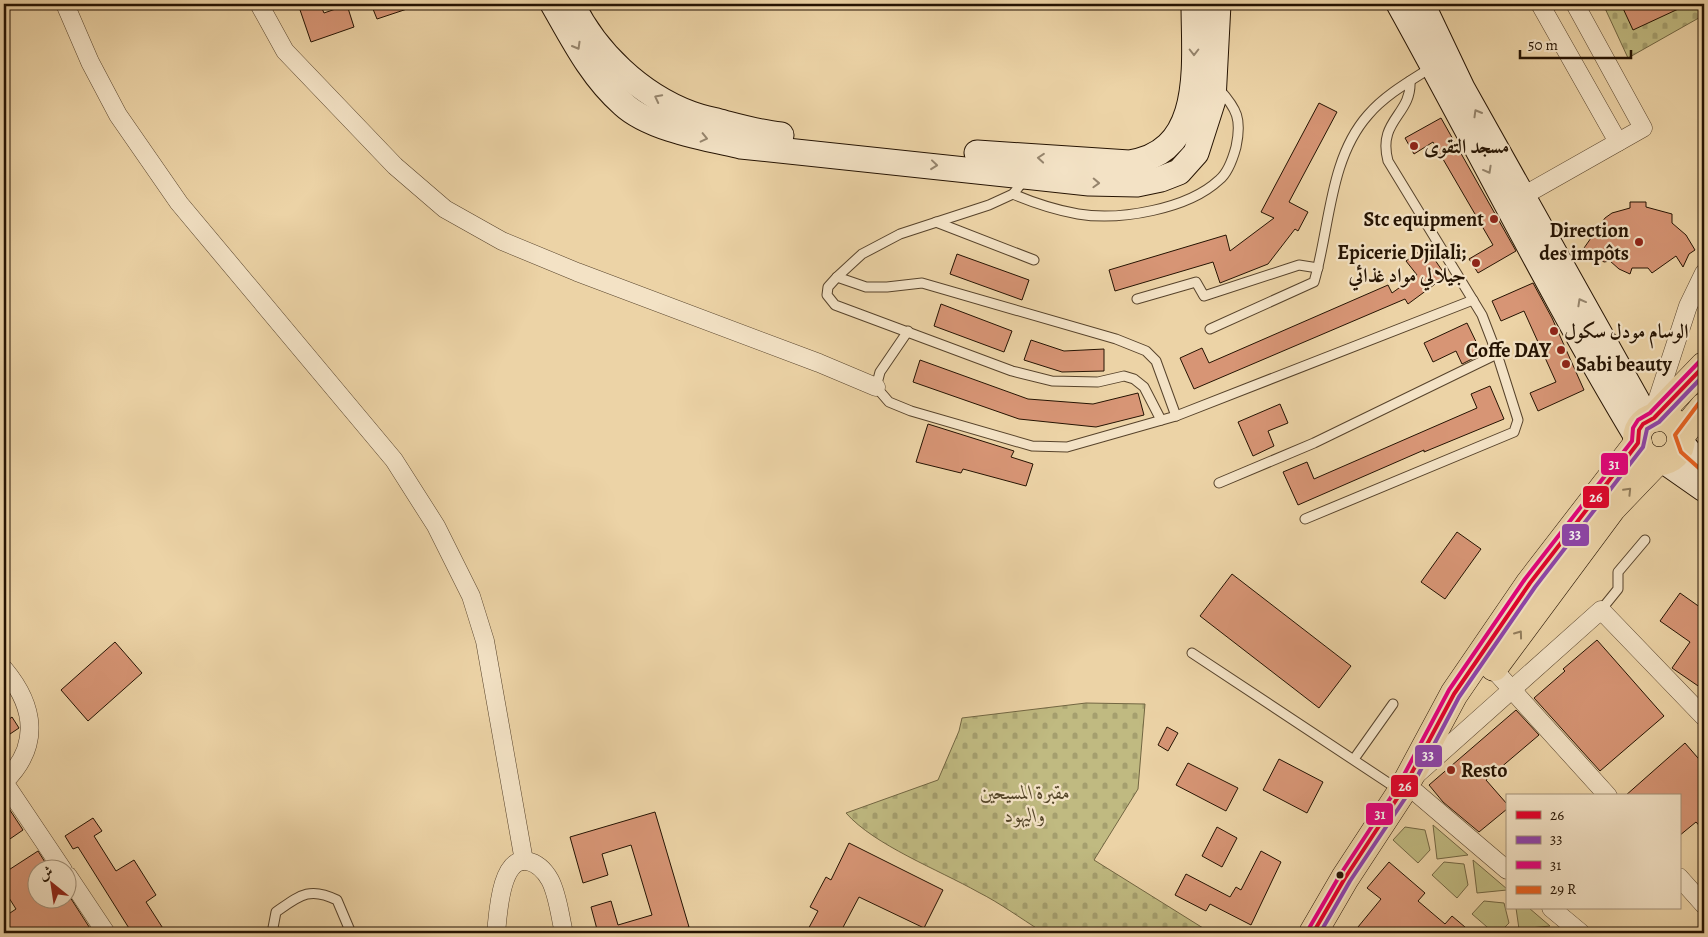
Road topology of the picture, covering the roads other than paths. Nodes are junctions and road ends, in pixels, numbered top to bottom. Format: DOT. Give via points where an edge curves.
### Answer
graph roads {
  1 [pos="66,4"];
  2 [pos="259,4"];
  3 [pos="553,4"];
  4 [pos="572,4"];
  5 [pos="1194,4"];
  6 [pos="1218,4"];
  7 [pos="1399,4"];
  8 [pos="1422,4"];
  9 [pos="1540,4"];
  10 [pos="1575,4"];
  11 [pos="1434,66"];
  12 [pos="1410,81"];
  13 [pos="1214,83"];
  14 [pos="1618,142"];
  15 [pos="1029,175"];
  16 [pos="1013,194"];
  17 [pos="1523,196"];
  18 [pos="936,222"];
  19 [pos="1034,260"];
  20 [pos="1318,268"];
  21 [pos="1704,273"];
  22 [pos="837,277"];
  23 [pos="1138,299"];
  24 [pos="1473,300"];
  25 [pos="1210,329"];
  26 [pos="908,331"];
  27 [pos="1497,354"];
  28 [pos="1704,366"];
  29 [pos="876,387"];
  30 [pos="1704,407"];
  31 [pos="1176,416"];
  32 [pos="1161,420"];
  33 [pos="1657,437"];
  34 [pos="1704,464"];
  35 [pos="1219,483"];
  36 [pos="1704,489"];
  37 [pos="1306,520"];
  38 [pos="1645,540"];
  39 [pos="1601,610"];
  40 [pos="1192,653"];
  41 [pos="1487,661"];
  42 [pos="4,669"];
  43 [pos="1514,689"];
  44 [pos="1393,704"];
  45 [pos="1704,717"];
  46 [pos="1354,759"];
  47 [pos="4,782"];
  48 [pos="1404,788"];
  49 [pos="1606,794"];
  50 [pos="56,860"];
  51 [pos="524,861"];
  52 [pos="1506,869"];
  53 [pos="1680,878"];
  54 [pos="78,891"];
  55 [pos="1703,900"];
  56 [pos="1553,910"];
  57 [pos="106,933"];
  58 [pos="272,933"];
  59 [pos="351,933"];
  60 [pos="496,933"];
  61 [pos="564,933"];
  62 [pos="1313,933"];
  63 [pos="1581,933"];
  1 -- 51 [label="street" via="73,27 118,115 179,203 394,460 436,526 471,596 485,641"];
  2 -- 29 [label="street" via="285,51 395,166 445,209 502,241 577,272"];
  3 -- 15 [label="street, one-way" via="585,61 624,105 654,122 679,131 741,146"];
  5 -- 4 [label="street, one-way" via="1192,78 1184,126 1162,152 1144,161 1129,163 1046,159 761,133 690,114 648,92 614,63"];
  6 -- 13 [label="street"];
  7 -- 11 [label="street"];
  17 -- 8 [label="street, one-way" via="1462,88"];
  9 -- 14 [label="street"];
  10 -- 14 [label="street" via="1643,128"];
  11 -- 12 [label="lane"];
  11 -- 33 [label="street, one-way" via="1608,389"];
  12 -- 20 [label="lane" via="1368,115 1350,141 1337,181"];
  12 -- 24 [label="lane" via="1405,105 1387,133 1384,147 1388,160"];
  15 -- 13 [label="street, one-way" via="1090,183 1137,184 1178,172 1196,153 1213,100"];
  13 -- 16 [label="lane" via="1235,107 1238,134 1233,158 1220,180 1197,195 1154,211 1102,215 1080,214"];
  14 -- 17 [label="street"];
  15 -- 16 [label="lane"];
  16 -- 18 [label="lane"];
  33 -- 17 [label="street, one-way"];
  18 -- 19 [label="lane"];
  18 -- 22 [label="lane" via="900,234 862,254"];
  20 -- 23 [label="lane" via="1299,265 1204,296 1196,282"];
  20 -- 25 [label="lane" via="1314,282"];
  21 -- 33 [label="street" via="1688,306"];
  22 -- 26 [label="lane" via="828,287 827,295 835,305"];
  22 -- 31 [label="lane" via="866,286 922,283 1116,339 1146,351 1156,361"];
  24 -- 27 [label="lane"];
  24 -- 31 [label="lane"];
  26 -- 29 [label="lane" via="880,372"];
  26 -- 32 [label="lane" via="1012,370 1052,381 1098,382 1124,376 1134,379 1144,387"];
  27 -- 35 [label="lane" via="1314,443"];
  27 -- 37 [label="lane" via="1518,420 1514,432"];
  28 -- 33 [label="main road"];
  29 -- 32 [label="lane" via="889,402 911,411 1032,446 1066,447"];
  30 -- 33 [label="main road"];
  31 -- 32 [label="lane"];
  33 -- 34 [label="street" via="1689,452"];
  33 -- 36 [label="street"];
  33 -- 41 [label="main road" via="1530,583"];
  38 -- 39 [label="lane" via="1618,572 1618,588"];
  39 -- 43 [label="street"];
  39 -- 45 [label="street"];
  40 -- 46 [label="lane"];
  41 -- 43 [label="street"];
  41 -- 48 [label="main road"];
  42 -- 47 [label="street" via="18,686 29,715 28,749 19,767"];
  43 -- 48 [label="street"];
  43 -- 49 [label="street"];
  44 -- 46 [label="lane"];
  46 -- 48 [label="lane"];
  47 -- 50 [label="street"];
  48 -- 52 [label="street"];
  48 -- 62 [label="main road"];
  51 -- 60 [label="street" via="510,869 499,898"];
  51 -- 61 [label="street" via="544,871 551,883"];
  53 -- 55 [label="street"];
  54 -- 57 [label="street"];
  56 -- 63 [label="street"];
  58 -- 59 [label="lane" via="276,912 300,896 322,893 337,900"];
}
